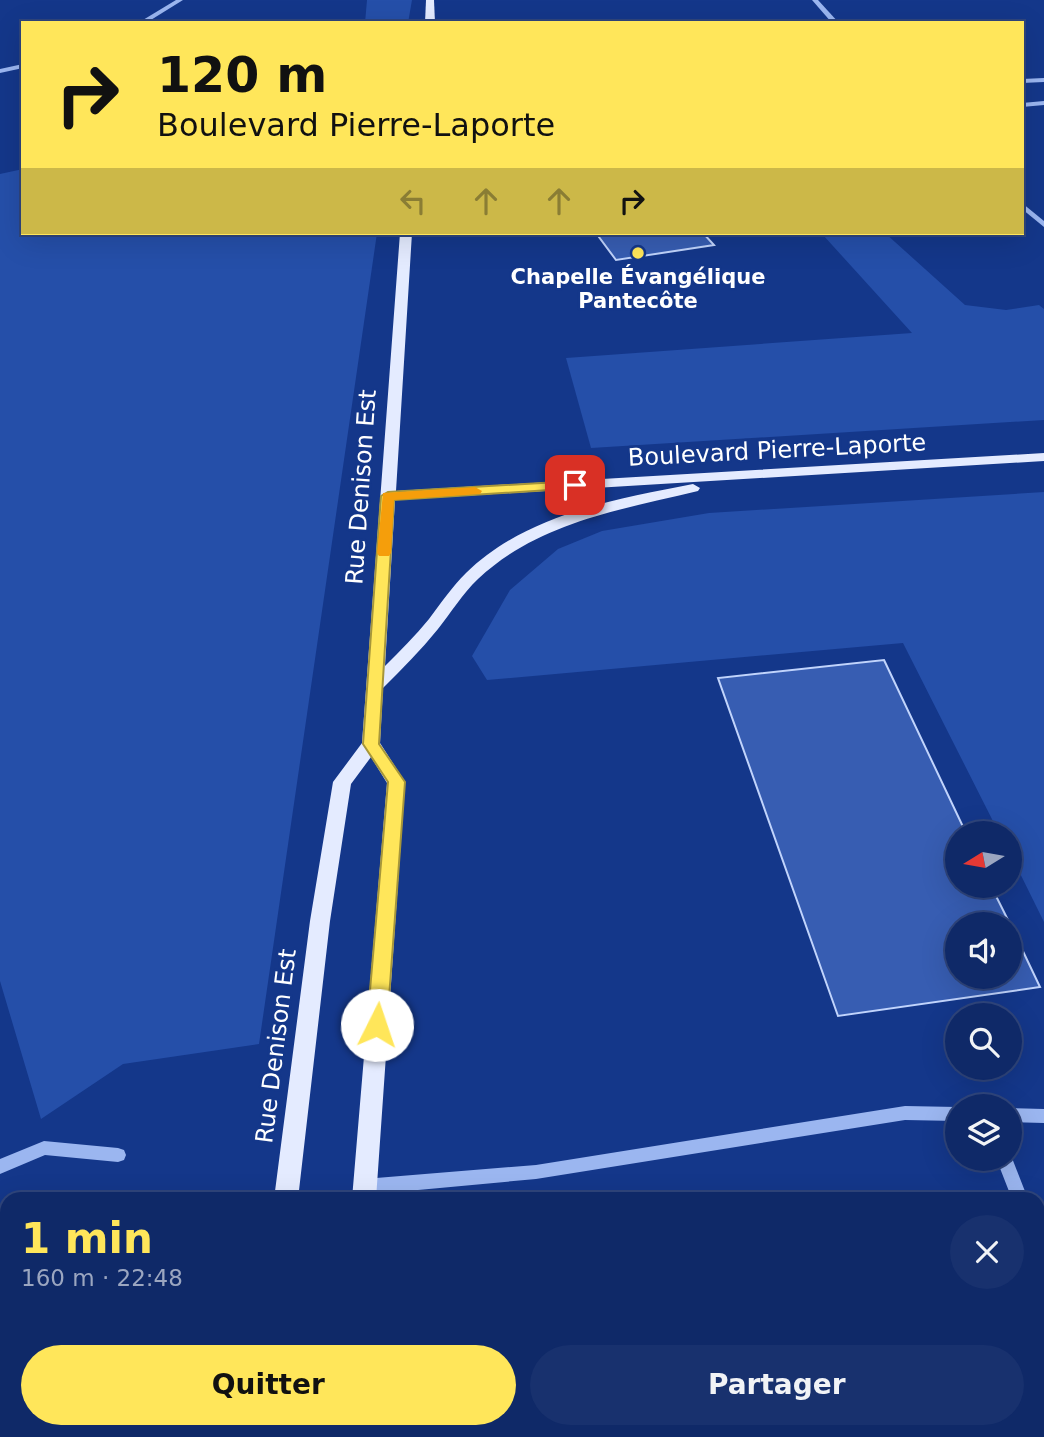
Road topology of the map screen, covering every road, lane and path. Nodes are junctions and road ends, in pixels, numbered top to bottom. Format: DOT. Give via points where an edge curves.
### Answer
graph roads {
  1 [pos="180,0"];
  2 [pos="430,0"];
  3 [pos="815,0"];
  4 [pos="144,21"];
  5 [pos="430,21"];
  6 [pos="834,21"];
  7 [pos="21,66"];
  8 [pos="0,71"];
  9 [pos="1044,80"];
  10 [pos="1024,81"];
  11 [pos="1044,103"];
  12 [pos="1024,105"];
  13 [pos="1024,207"];
  14 [pos="1044,225"];
  15 [pos="406,235"];
  16 [pos="1044,457"];
  17 [pos="762,475"];
  18 [pos="388,496"];
  19 [pos="375,686"];
  20 [pos="371,744"];
  21 [pos="945,1114"];
  22 [pos="1022,1115"];
  23 [pos="1044,1116"];
  24 [pos="118,1155"];
  25 [pos="0,1167"];
  26 [pos="1009,1171"];
  27 [pos="286,1192"];
  28 [pos="364,1192"];
  29 [pos="372,1192"];
  30 [pos="1017,1192"];
  1 -- 4 [label="street"];
  2 -- 5 [label="main road"];
  3 -- 6 [label="street"];
  7 -- 8 [label="street"];
  9 -- 10 [label="street"];
  11 -- 12 [label="street"];
  13 -- 14 [label="street"];
  15 -- 18 [label="main road, Rue Denison Est"];
  16 -- 17 [label="main road, Boulevard Pierre-Laporte"];
  17 -- 18 [label="main road, Boulevard Pierre-Laporte"];
  17 -- 19 [label="main road" via="623,501 541,531 503,551 474,574"];
  18 -- 19 [label="main road, Rue Denison Est"];
  19 -- 20 [label="main road, Rue Denison Est"];
  20 -- 27 [label="main road, Rue Denison Est" via="342,782"];
  20 -- 28 [label="main road" via="396,782"];
  21 -- 29 [label="street" via="905,1112 536,1172"];
  22 -- 23 [label="street"];
  24 -- 25 [label="lane" via="44,1148"];
  26 -- 30 [label="street"];
}
